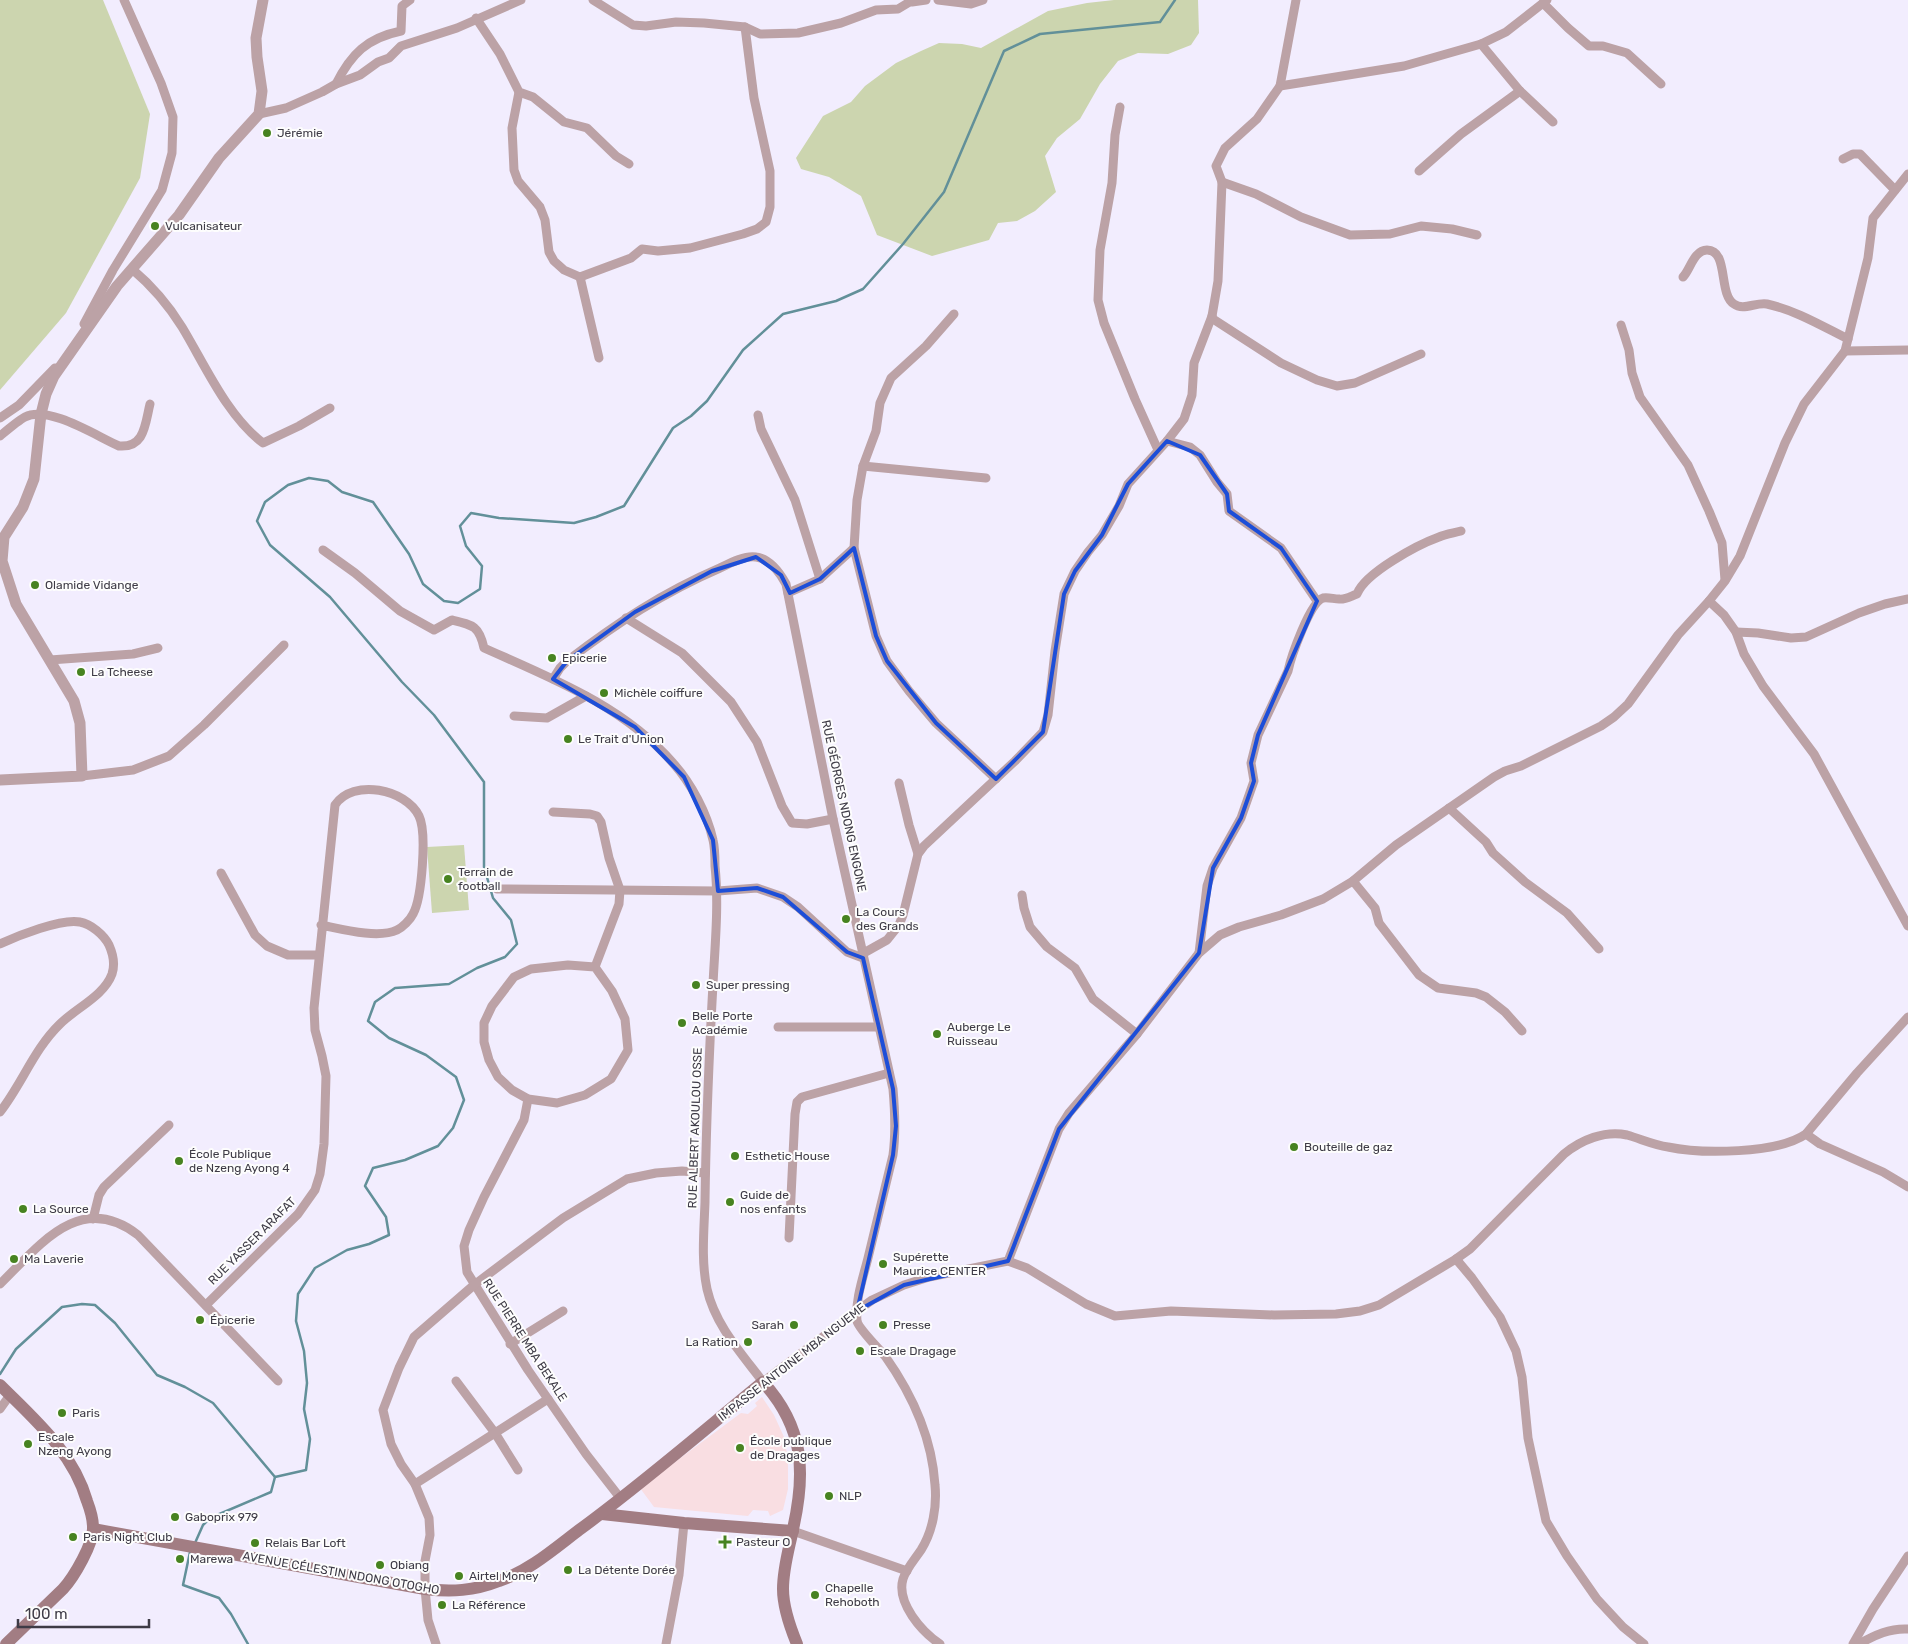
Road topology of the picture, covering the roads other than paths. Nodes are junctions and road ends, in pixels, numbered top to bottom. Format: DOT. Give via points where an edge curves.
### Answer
graph roads {
  1 [pos="124,0"];
  2 [pos="263,0"];
  3 [pos="410,0"];
  4 [pos="521,0"];
  5 [pos="593,0"];
  6 [pos="926,0"];
  7 [pos="938,0"];
  8 [pos="983,0"];
  9 [pos="1296,0"];
  10 [pos="913,1"];
  11 [pos="1545,1"];
  12 [pos="476,18"];
  13 [pos="745,27"];
  14 [pos="1481,44"];
  15 [pos="336,84"];
  16 [pos="1661,84"];
  17 [pos="1280,86"];
  18 [pos="1520,91"];
  19 [pos="519,92"];
  20 [pos="1120,106"];
  21 [pos="259,114"];
  22 [pos="1553,122"];
  23 [pos="1842,159"];
  24 [pos="629,164"];
  25 [pos="1419,171"];
  26 [pos="1908,174"];
  27 [pos="1222,182"];
  28 [pos="1895,190"];
  29 [pos="1477,235"];
  30 [pos="132,269"];
  31 [pos="580,277"];
  32 [pos="1683,277"];
  33 [pos="954,314"];
  34 [pos="1212,316"];
  35 [pos="1621,325"];
  36 [pos="1848,339"];
  37 [pos="1908,350"];
  38 [pos="1845,351"];
  39 [pos="1421,354"];
  40 [pos="599,358"];
  41 [pos="150,404"];
  42 [pos="330,408"];
  43 [pos="41,414"];
  44 [pos="758,415"];
  45 [pos="0,418"];
  46 [pos="0,436"];
  47 [pos="1167,441"];
  48 [pos="1158,450"];
  49 [pos="863,466"];
  50 [pos="986,478"];
  51 [pos="1461,531"];
  52 [pos="854,548"];
  53 [pos="323,550"];
  54 [pos="820,579"];
  55 [pos="1725,581"];
  56 [pos="788,593"];
  57 [pos="1908,599"];
  58 [pos="1317,601"];
  59 [pos="1709,601"];
  60 [pos="626,618"];
  61 [pos="1736,632"];
  62 [pos="284,646"];
  63 [pos="158,648"];
  64 [pos="50,660"];
  65 [pos="553,679"];
  66 [pos="586,696"];
  67 [pos="514,716"];
  68 [pos="82,776"];
  69 [pos="996,779"];
  70 [pos="0,780"];
  71 [pos="899,783"];
  72 [pos="1449,808"];
  73 [pos="553,812"];
  74 [pos="833,819"];
  75 [pos="918,854"];
  76 [pos="221,873"];
  77 [pos="1352,881"];
  78 [pos="498,890"];
  79 [pos="620,890"];
  80 [pos="718,891"];
  81 [pos="1022,895"];
  82 [pos="321,926"];
  83 [pos="1908,926"];
  84 [pos="0,944"];
  85 [pos="1599,949"];
  86 [pos="1198,953"];
  87 [pos="319,956"];
  88 [pos="862,956"];
  89 [pos="595,968"];
  90 [pos="1908,1018"];
  91 [pos="778,1027"];
  92 [pos="878,1027"];
  93 [pos="1522,1031"];
  94 [pos="1137,1034"];
  95 [pos="889,1073"];
  96 [pos="528,1098"];
  97 [pos="0,1112"];
  98 [pos="169,1125"];
  99 [pos="1806,1134"];
  100 [pos="705,1173"];
  101 [pos="1908,1187"];
  102 [pos="93,1219"];
  103 [pos="789,1238"];
  104 [pos="1456,1260"];
  105 [pos="1008,1261"];
  106 [pos="0,1284"];
  107 [pos="474,1285"];
  108 [pos="206,1305"];
  109 [pos="857,1310"];
  110 [pos="563,1311"];
  111 [pos="510,1344"];
  112 [pos="278,1381"];
  113 [pos="456,1381"];
  114 [pos="763,1382"];
  115 [pos="5,1390"];
  116 [pos="548,1399"];
  117 [pos="0,1409"];
  118 [pos="495,1433"];
  119 [pos="518,1470"];
  120 [pos="415,1484"];
  121 [pos="621,1499"];
  122 [pos="602,1514"];
  123 [pos="684,1523"];
  124 [pos="94,1528"];
  125 [pos="793,1531"];
  126 [pos="1908,1556"];
  127 [pos="907,1571"];
  128 [pos="424,1589"];
  129 [pos="1908,1629"];
  130 [pos="6,1644"];
  131 [pos="436,1644"];
  132 [pos="666,1644"];
  133 [pos="797,1644"];
  134 [pos="940,1644"];
  135 [pos="1644,1644"];
  136 [pos="1853,1644"];
  137 [pos="1859,1644"];
  1 -- 45 [label="street" via="173,117 172,153 162,190 53,371 19,405"];
  2 -- 21 [label="street" via="256,38 262,91"];
  3 -- 15 [label="street" via="402,6 401,31 369,42 345,66"];
  4 -- 12 [label="street"];
  5 -- 13 [label="street" via="633,25 676,22"];
  6 -- 10 [label="street"];
  7 -- 8 [label="street" via="971,4"];
  9 -- 17 [label="street"];
  10 -- 13 [label="street" via="898,9 876,10 841,23 798,33 760,34"];
  11 -- 14 [label="street" via="1506,32"];
  11 -- 16 [label="street" via="1589,46 1603,46 1627,53"];
  12 -- 15 [label="street" via="457,28 401,46 389,58 360,75"];
  12 -- 19 [label="street" via="500,54"];
  13 -- 31 [label="street" via="754,98 770,171 770,207 766,222 743,234 690,248 658,251 642,248 630,258"];
  14 -- 17 [label="street" via="1404,66"];
  14 -- 18 [label="street"];
  15 -- 21 [label="street" via="286,108"];
  17 -- 27 [label="street" via="1257,119 1225,148 1216,166"];
  18 -- 22 [label="street"];
  18 -- 25 [label="street" via="1461,134"];
  19 -- 24 [label="street" via="533,97 564,122 587,128"];
  19 -- 31 [label="street" via="512,128 514,170 518,181 540,207 549,252 554,261"];
  20 -- 48 [label="street" via="1112,183 1100,250 1098,300 1104,323"];
  21 -- 30 [label="street" via="219,158 183,210"];
  23 -- 28 [label="street" via="1860,154"];
  26 -- 28 [label="street"];
  27 -- 29 [label="street" via="1350,235 1390,234 1421,226"];
  27 -- 34 [label="street" via="1218,281"];
  28 -- 36 [label="street" via="1873,218 1868,258"];
  30 -- 42 [label="street" via="173,313 222,394 263,443"];
  30 -- 43 [label="street" via="54,376"];
  31 -- 40 [label="street"];
  32 -- 36 [label="street" via="1698,253 1711,251 1719,258 1726,294 1734,304 1744,307 1765,304 1784,309"];
  33 -- 49 [label="street" via="891,378 880,403 876,431"];
  34 -- 39 [label="street" via="1281,363 1337,386 1355,383"];
  34 -- 47 [label="street" via="1194,363 1192,395 1184,419"];
  35 -- 55 [label="street" via="1640,397 1688,465 1722,543"];
  36 -- 38 [label="street"];
  37 -- 38 [label="street"];
  38 -- 55 [label="street" via="1804,404 1740,556"];
  41 -- 43 [label="street" via="141,438 129,447 119,446 58,416"];
  43 -- 46 [label="street" via="25,417"];
  43 -- 64 [label="street" via="34,480 23,507 4,537 2,561 16,604"];
  44 -- 54 [label="street" via="764,436 795,500"];
  47 -- 48 [label="street"];
  47 -- 58 [label="street" via="1190,447 1200,454 1227,494 1229,511 1281,548"];
  48 -- 69 [label="street" via="1128,484 1119,506 1075,571 1064,594 1043,732"];
  49 -- 50 [label="street"];
  49 -- 52 [label="street"];
  51 -- 58 [label="street" via="1438,537 1399,557 1373,574 1358,594 1340,600 1324,598"];
  52 -- 54 [label="street"];
  52 -- 69 [label="street" via="876,636 887,661 936,723"];
  53 -- 65 [label="street, RUE ALBERT AKOULOU OSSE" via="400,610 434,630 452,620 475,627 481,633 484,648"];
  54 -- 56 [label="street"];
  55 -- 59 [label="street"];
  56 -- 60 [label="street, RUE GÉORGES NDONG ENGONE" via="781,575 773,567 756,557 747,558 685,584"];
  56 -- 74 [label="street, RUE GÉORGES NDONG ENGONE"];
  57 -- 61 [label="street" via="1859,613 1806,637"];
  58 -- 86 [label="street" via="1258,735 1251,763 1254,781 1241,818 1213,868"];
  59 -- 61 [label="street"];
  59 -- 72 [label="street" via="1678,635 1628,704 1614,717 1522,766 1494,777"];
  60 -- 65 [label="street, RUE GÉORGES NDONG ENGONE" via="567,661"];
  60 -- 74 [label="street" via="682,653 731,702 757,742 782,806 792,822 807,824"];
  61 -- 83 [label="street" via="1744,654 1763,686 1814,754"];
  62 -- 68 [label="street" via="169,756 133,770"];
  63 -- 64 [label="street" via="133,654"];
  64 -- 68 [label="street" via="74,702 80,723"];
  65 -- 66 [label="street, RUE ALBERT AKOULOU OSSE"];
  66 -- 67 [label="street" via="547,718"];
  66 -- 80 [label="street, RUE ALBERT AKOULOU OSSE" via="635,727 684,777 713,840"];
  68 -- 70 [label="street"];
  69 -- 75 [label="street"];
  71 -- 75 [label="street"];
  72 -- 77 [label="street"];
  72 -- 85 [label="street" via="1486,842 1492,853 1567,913"];
  73 -- 79 [label="street" via="597,816"];
  74 -- 88 [label="street, RUE GÉORGES NDONG ENGONE"];
  75 -- 88 [label="street" via="899,925 887,940"];
  76 -- 87 [label="street" via="256,935 267,946 288,955"];
  77 -- 86 [label="street" via="1323,899 1239,927 1220,936"];
  77 -- 93 [label="street" via="1375,908 1379,923 1419,975 1438,988 1486,997"];
  78 -- 79 [label="street"];
  79 -- 80 [label="street"];
  79 -- 89 [label="street" via="615,920"];
  80 -- 88 [label="street" via="757,888 783,897 847,952"];
  80 -- 100 [label="street, RUE ALBERT AKOULOU OSSE"];
  81 -- 94 [label="street" via="1030,927 1047,947 1075,968 1093,1000"];
  82 -- 82 [label="street, RUE YASSER ARAFAT" via="335,805 339,798 348,792 364,789 382,790 408,802 423,824 421,885 413,914 396,930 386,933"];
  82 -- 87 [label="street, RUE YASSER ARAFAT"];
  84 -- 97 [label="street" via="58,924 81,922 108,942 114,964 103,989 67,1017 44,1042"];
  86 -- 94 [label="street"];
  87 -- 108 [label="street, RUE YASSER ARAFAT" via="315,1030 326,1076 326,1098 324,1144 315,1190 298,1214"];
  88 -- 92 [label="street, RUE GÉORGES NDONG ENGONE"];
  89 -- 96 [label="street" via="612,991 625,1019 628,1050 611,1079 585,1095 557,1103"];
  89 -- 96 [label="street" via="568,965 531,969 514,977 492,1006 484,1023 484,1042 489,1060 498,1077 512,1090"];
  90 -- 99 [label="street"];
  91 -- 92 [label="street"];
  92 -- 95 [label="street, RUE GÉORGES NDONG ENGONE"];
  94 -- 105 [label="street" via="1059,1129"];
  95 -- 103 [label="street" via="802,1097 797,1102"];
  95 -- 109 [label="street, RUE GÉORGES NDONG ENGONE" via="896,1126 894,1146"];
  96 -- 107 [label="street, RUE PIERRE MBA BEKALE" via="524,1120 484,1197 464,1246 467,1272"];
  98 -- 102 [label="street" via="104,1187"];
  99 -- 101 [label="street"];
  99 -- 104 [label="street" via="1782,1145 1708,1152 1665,1147 1626,1135 1600,1135 1588,1139 1564,1154 1486,1235"];
  100 -- 107 [label="street" via="656,1173 627,1179 563,1218"];
  100 -- 114 [label="street, RUE ALBERT AKOULOU OSSE" via="707,1289 720,1323"];
  102 -- 106 [label="street" via="74,1222 55,1231"];
  102 -- 108 [label="street" via="129,1228"];
  104 -- 105 [label="street" via="1379,1305 1350,1313 1274,1315 1171,1311 1126,1316 1094,1309 1027,1268"];
  104 -- 135 [label="street" via="1500,1317 1516,1351 1528,1438 1546,1521 1597,1599"];
  105 -- 109 [label="street, IMPASSE ANTOINE MBA NGUEME" via="904,1285"];
  107 -- 111 [label="street, RUE PIERRE MBA BEKALE"];
  107 -- 120 [label="street" via="414,1337 383,1410 391,1444"];
  108 -- 112 [label="street"];
  109 -- 114 [label="street, IMPASSE ANTOINE MBA NGUEME"];
  109 -- 127 [label="street" via="858,1324 877,1345 907,1389 925,1433 934,1468 936,1502 933,1519 923,1546"];
  110 -- 111 [label="street"];
  111 -- 116 [label="street, RUE PIERRE MBA BEKALE"];
  113 -- 118 [label="street"];
  114 -- 121 [label="main road, IMPASSE ANTOINE MBA NGUEME"];
  114 -- 125 [label="main road" via="785,1413 797,1441 801,1475"];
  115 -- 117 [label="street"];
  115 -- 124 [label="main road" via="57,1443 73,1465 83,1484"];
  116 -- 118 [label="street"];
  116 -- 121 [label="street, RUE PIERRE MBA BEKALE"];
  118 -- 119 [label="street"];
  118 -- 120 [label="street"];
  120 -- 128 [label="street" via="429,1518"];
  121 -- 122 [label="main road, IMPASSE ANTOINE MBA NGUEME"];
  122 -- 123 [label="main road"];
  122 -- 128 [label="main road, AVENUE CÉLESTIN NDONG OTOGHO" via="529,1566 500,1581 450,1592"];
  123 -- 125 [label="main road"];
  123 -- 132 [label="street" via="679,1575"];
  124 -- 128 [label="main road, AVENUE CÉLESTIN NDONG OTOGHO"];
  124 -- 130 [label="main road" via="71,1580"];
  125 -- 127 [label="street"];
  125 -- 133 [label="main road" via="784,1566 783,1591"];
  126 -- 136 [label="street"];
  127 -- 134 [label="street" via="902,1585 908,1610 921,1628"];
  128 -- 131 [label="street" via="428,1620"];
  129 -- 137 [label="street" via="1882,1632"];
}
